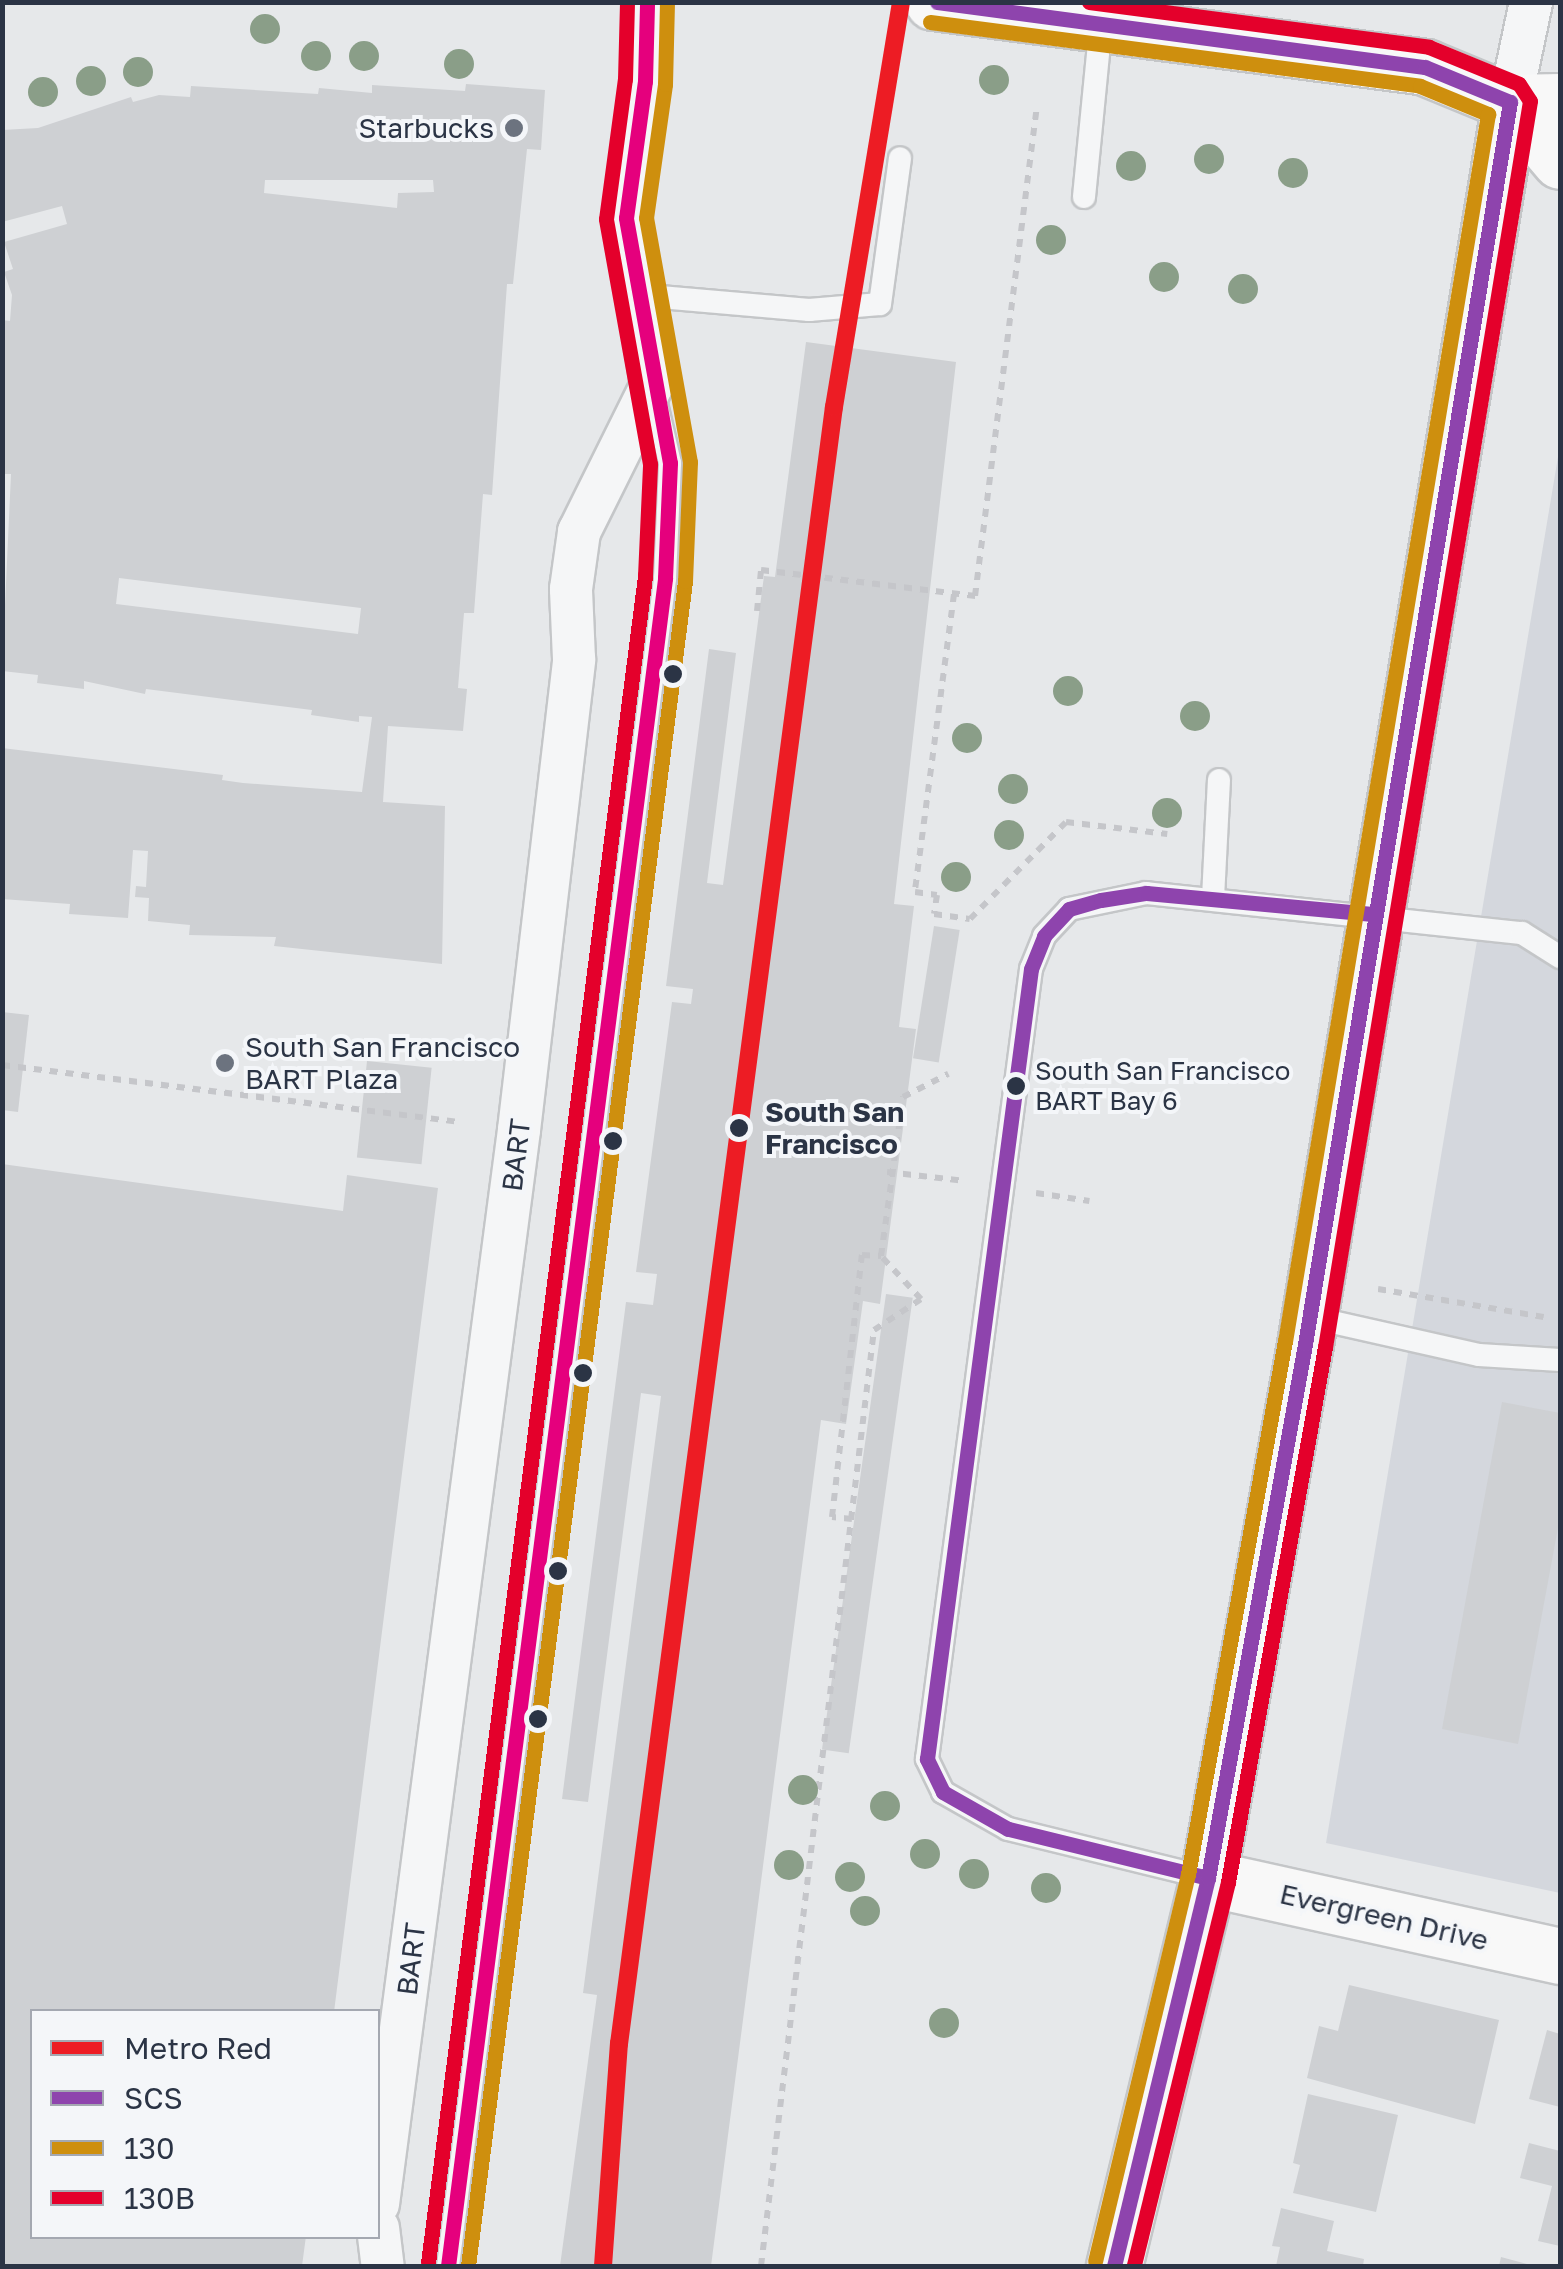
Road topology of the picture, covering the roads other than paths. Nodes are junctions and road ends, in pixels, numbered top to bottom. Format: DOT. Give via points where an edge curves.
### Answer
graph roads {
  1 [pos="647,2"];
  2 [pos="933,2"];
  3 [pos="1531,2"];
  4 [pos="1102,23"];
  5 [pos="1535,101"];
  6 [pos="900,158"];
  7 [pos="1560,161"];
  8 [pos="1084,197"];
  9 [pos="637,295"];
  10 [pos="652,385"];
  11 [pos="1220,780"];
  12 [pos="1213,898"];
  13 [pos="1373,914"];
  14 [pos="1560,957"];
  15 [pos="1310,1317"];
  16 [pos="1560,1360"];
  17 [pos="1208,1878"];
  18 [pos="1560,1956"];
  19 [pos="380,2189"];
  20 [pos="379,2239"];
  21 [pos="382,2266"];
  22 [pos="448,2266"];
  23 [pos="1114,2266"];
  1 -- 9 [label="street" via="645,81 626,218"];
  2 -- 4 [label="main road"];
  3 -- 5 [label="street"];
  4 -- 5 [label="main road" via="1426,67"];
  4 -- 8 [label="lane"];
  5 -- 7 [label="main road"];
  5 -- 13 [label="main road"];
  6 -- 9 [label="lane" via="880,304 809,310"];
  9 -- 10 [label="street"];
  10 -- 19 [label="street, BART" via="579,532 571,589 574,659 522,1110"];
  10 -- 22 [label="lane" via="670,463 664,578"];
  11 -- 12 [label="lane"];
  12 -- 13 [label="lane"];
  12 -- 17 [label="lane" via="1146,893 1068,909 1044,936 1031,969 928,1759 943,1792 1008,1830"];
  13 -- 14 [label="lane" via="1522,933"];
  13 -- 15 [label="main road"];
  15 -- 16 [label="lane" via="1479,1355"];
  15 -- 17 [label="main road"];
  17 -- 18 [label="main road, Evergreen Drive"];
  17 -- 23 [label="main road"];
  20 -- 21 [label="street"];
}
